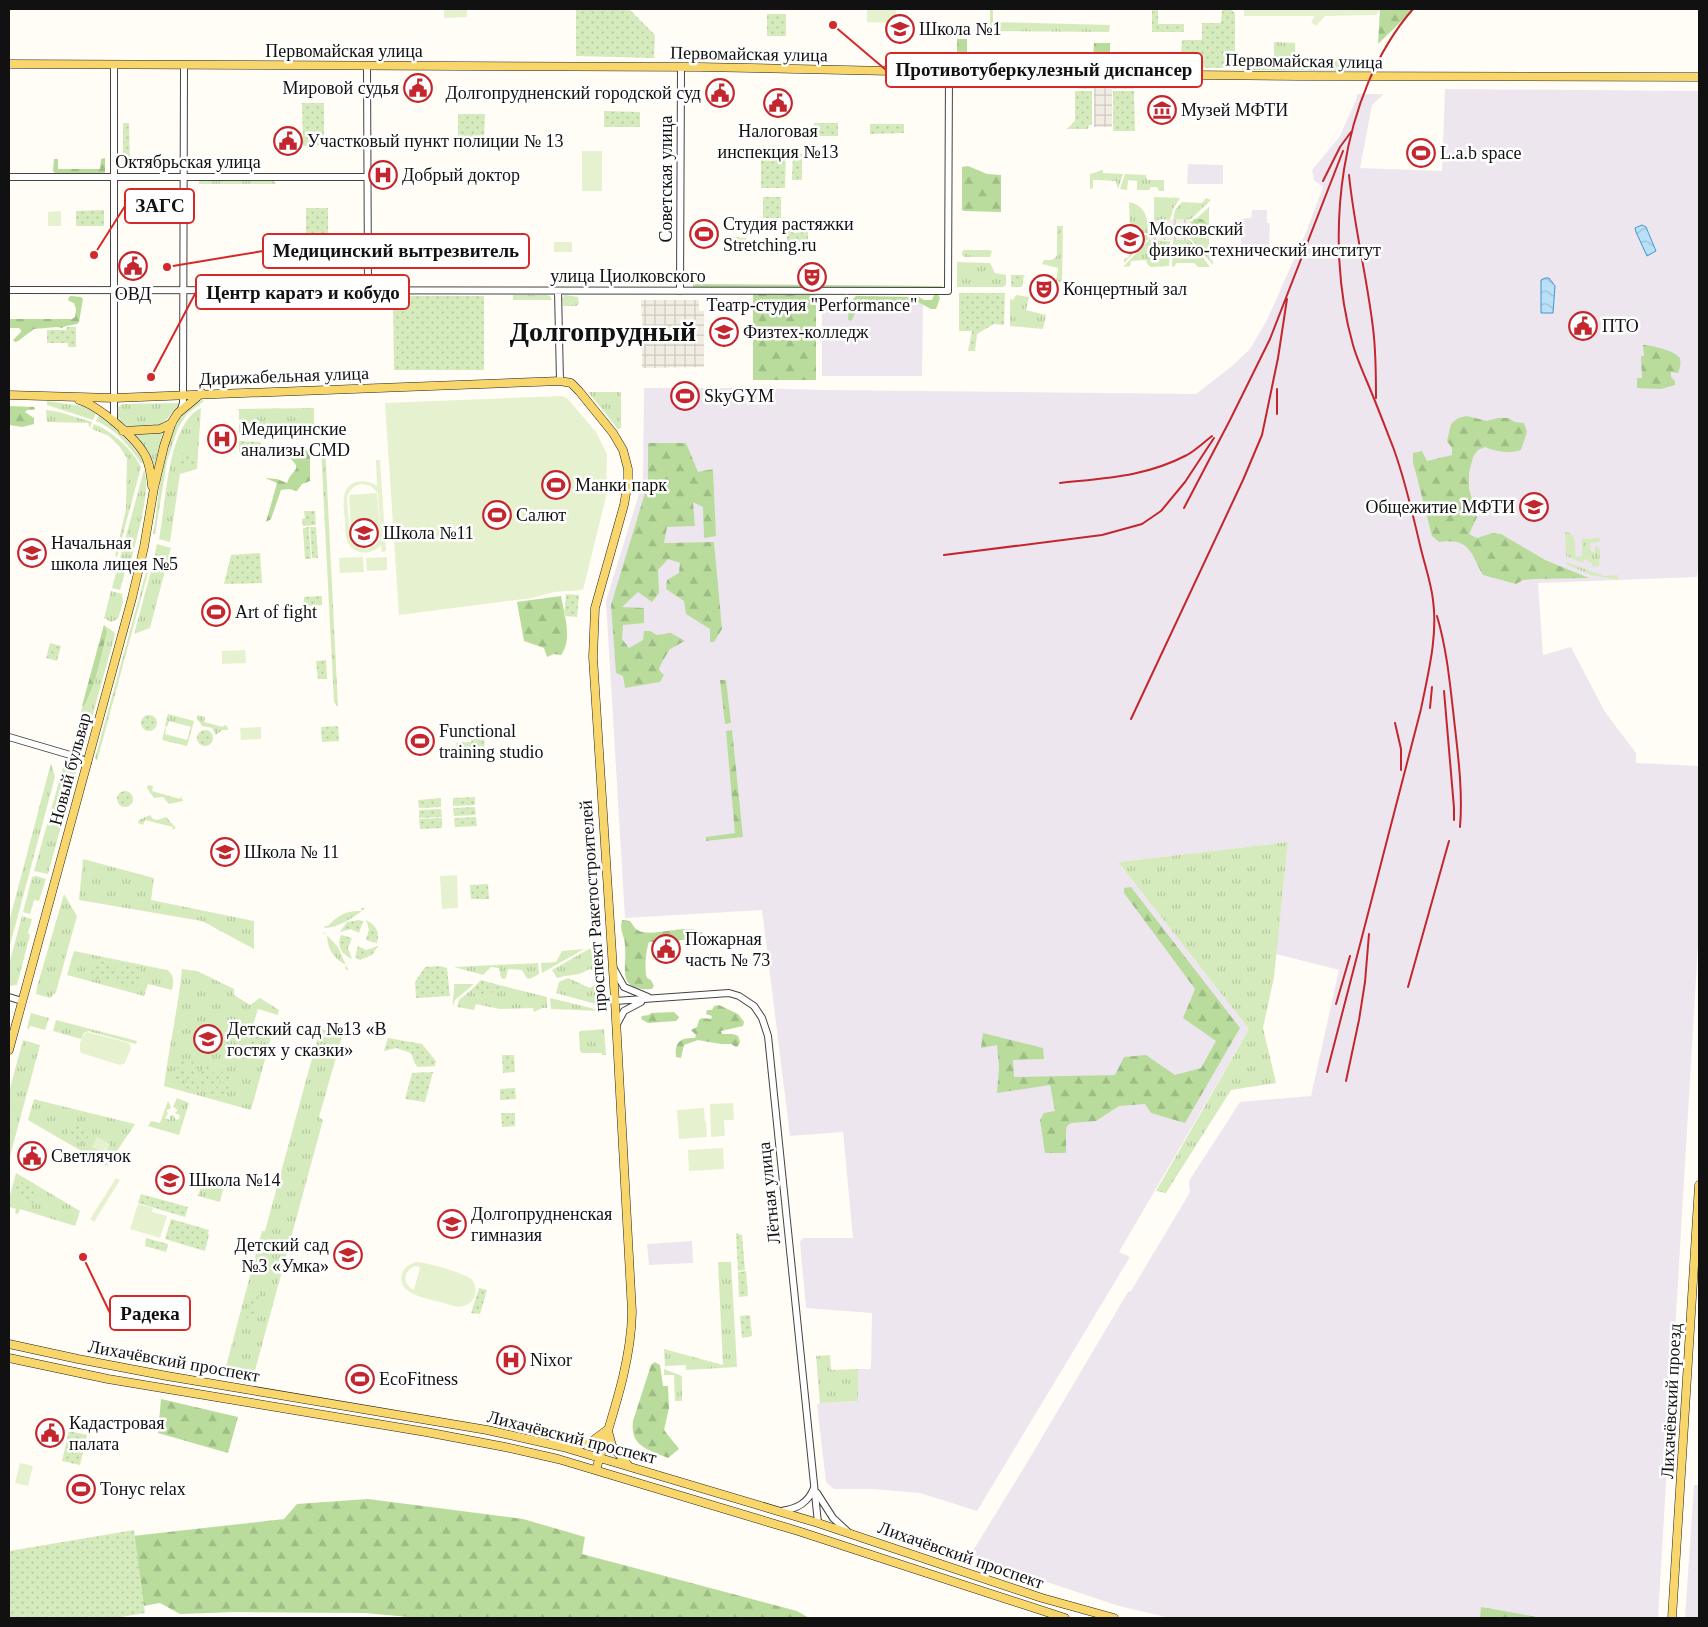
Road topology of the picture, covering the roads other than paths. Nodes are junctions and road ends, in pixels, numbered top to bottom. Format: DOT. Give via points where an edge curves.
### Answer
graph roads {
  1 [pos="9,64"];
  2 [pos="114,65"];
  3 [pos="184,65"];
  4 [pos="367,66"];
  5 [pos="681,67"];
  6 [pos="948,73"];
  7 [pos="1699,77"];
  8 [pos="9,177"];
  9 [pos="368,177"];
  10 [pos="113,178"];
  11 [pos="183,178"];
  12 [pos="9,290"];
  13 [pos="113,291"];
  14 [pos="182,291"];
  15 [pos="368,291"];
  16 [pos="558,291"];
  17 [pos="680,291"];
  18 [pos="560,381"];
  19 [pos="182,394"];
  20 [pos="202,394"];
  21 [pos="9,396"];
  22 [pos="66,398"];
  23 [pos="114,398"];
  24 [pos="181,409"];
  25 [pos="114,422"];
  26 [pos="172,422"];
  27 [pos="123,431"];
  28 [pos="152,495"];
  29 [pos="9,737"];
  30 [pos="88,762"];
  31 [pos="612,966"];
  32 [pos="9,997"];
  33 [pos="652,998"];
  34 [pos="22,1001"];
  35 [pos="615,1001"];
  36 [pos="616,1025"];
  37 [pos="9,1050"];
  38 [pos="1699,1185"];
  39 [pos="9,1344"];
  40 [pos="9,1358"];
  41 [pos="608,1429"];
  42 [pos="563,1447"];
  43 [pos="600,1457"];
  44 [pos="629,1466"];
  45 [pos="596,1470"];
  46 [pos="814,1487"];
  47 [pos="777,1511"];
  48 [pos="818,1523"];
  49 [pos="851,1534"];
  50 [pos="821,1538"];
  51 [pos="1064,1618"];
  52 [pos="1114,1618"];
  53 [pos="1672,1618"];
  1 -- 2 [label="main road, Первомайская улица"];
  2 -- 3 [label="main road, Первомайская улица"];
  2 -- 10 [label="street"];
  3 -- 4 [label="main road, Первомайская улица"];
  3 -- 11 [label="street"];
  4 -- 5 [label="main road, Первомайская улица"];
  4 -- 9 [label="street"];
  5 -- 6 [label="main road, Первомайская улица"];
  5 -- 17 [label="street, Советская улица"];
  6 -- 7 [label="main road, Первомайская улица"];
  6 -- 17 [label="street, улица Циолковского" via="948,291"];
  8 -- 10 [label="street, Октябрьская улица"];
  9 -- 11 [label="street, Октябрьская улица"];
  9 -- 15 [label="street"];
  10 -- 11 [label="street, Октябрьская улица"];
  10 -- 13 [label="street"];
  11 -- 14 [label="street"];
  12 -- 13 [label="street, улица Циолковского"];
  13 -- 14 [label="street, улица Циолковского"];
  13 -- 23 [label="street"];
  14 -- 15 [label="street, улица Циолковского"];
  14 -- 19 [label="street"];
  15 -- 16 [label="street, улица Циолковского"];
  16 -- 17 [label="street, улица Циолковского"];
  16 -- 18 [label="street"];
  18 -- 20 [label="main road, Дирижабельная улица"];
  18 -- 31 [label="main road, проспект Ракетостроителей" via="579,391 613,433 623,450 628,469 624,505 599,591 592,637"];
  19 -- 20 [label="main road, Дирижабельная улица"];
  19 -- 23 [label="main road, Дирижабельная улица"];
  19 -- 24 [label="street"];
  20 -- 24 [label="main road, Новый бульвар"];
  21 -- 22 [label="main road, Дирижабельная улица"];
  22 -- 23 [label="main road, Дирижабельная улица"];
  22 -- 25 [label="main road, Новый бульвар" via="90,404"];
  23 -- 25 [label="street"];
  24 -- 26 [label="main road, Новый бульвар"];
  25 -- 27 [label="main road, Новый бульвар"];
  26 -- 27 [label="main road" via="160,429"];
  26 -- 28 [label="main road, Новый бульвар"];
  27 -- 28 [label="main road, Новый бульвар" via="147,460"];
  28 -- 30 [label="main road, Новый бульвар" via="139,570"];
  29 -- 30 [label="street"];
  30 -- 34 [label="main road, Новый бульвар"];
  31 -- 33 [label="street" via="624,987"];
  31 -- 35 [label="main road, проспект Ракетостроителей"];
  32 -- 34 [label="street"];
  33 -- 35 [label="street, Лётная улица"];
  33 -- 36 [label="street" via="624,1011"];
  33 -- 46 [label="street, Лётная улица" via="734,994 754,1006 765,1025 777,1114"];
  34 -- 37 [label="main road, Новый бульвар"];
  35 -- 36 [label="main road, проспект Ракетостроителей"];
  36 -- 41 [label="main road, проспект Ракетостроителей" via="632,1312 631,1342"];
  38 -- 53 [label="main road, Лихачёвский проезд"];
  39 -- 42 [label="main road, Лихачёвский проспект" via="157,1374 487,1430"];
  40 -- 45 [label="main road, Лихачёвский проспект" via="108,1379 475,1442"];
  41 -- 42 [label="main road" via="591,1442"];
  41 -- 43 [label="main road, проспект Ракетостроителей"];
  41 -- 44 [label="main road" via="612,1446"];
  42 -- 43 [label="main road, Лихачёвский проспект"];
  43 -- 44 [label="main road, Лихачёвский проспект"];
  43 -- 45 [label="main road, проспект Ракетостроителей"];
  44 -- 47 [label="main road, Лихачёвский проспект"];
  45 -- 50 [label="main road, Лихачёвский проспект"];
  46 -- 47 [label="street" via="804,1504"];
  46 -- 48 [label="street, Лётная улица"];
  46 -- 49 [label="street" via="833,1518"];
  47 -- 48 [label="main road, Лихачёвский проспект"];
  48 -- 49 [label="main road, Лихачёвский проспект"];
  48 -- 50 [label="main road"];
  49 -- 52 [label="main road, Лихачёвский проспект" via="1042,1598"];
  50 -- 51 [label="main road, Лихачёвский проспект"];
}
